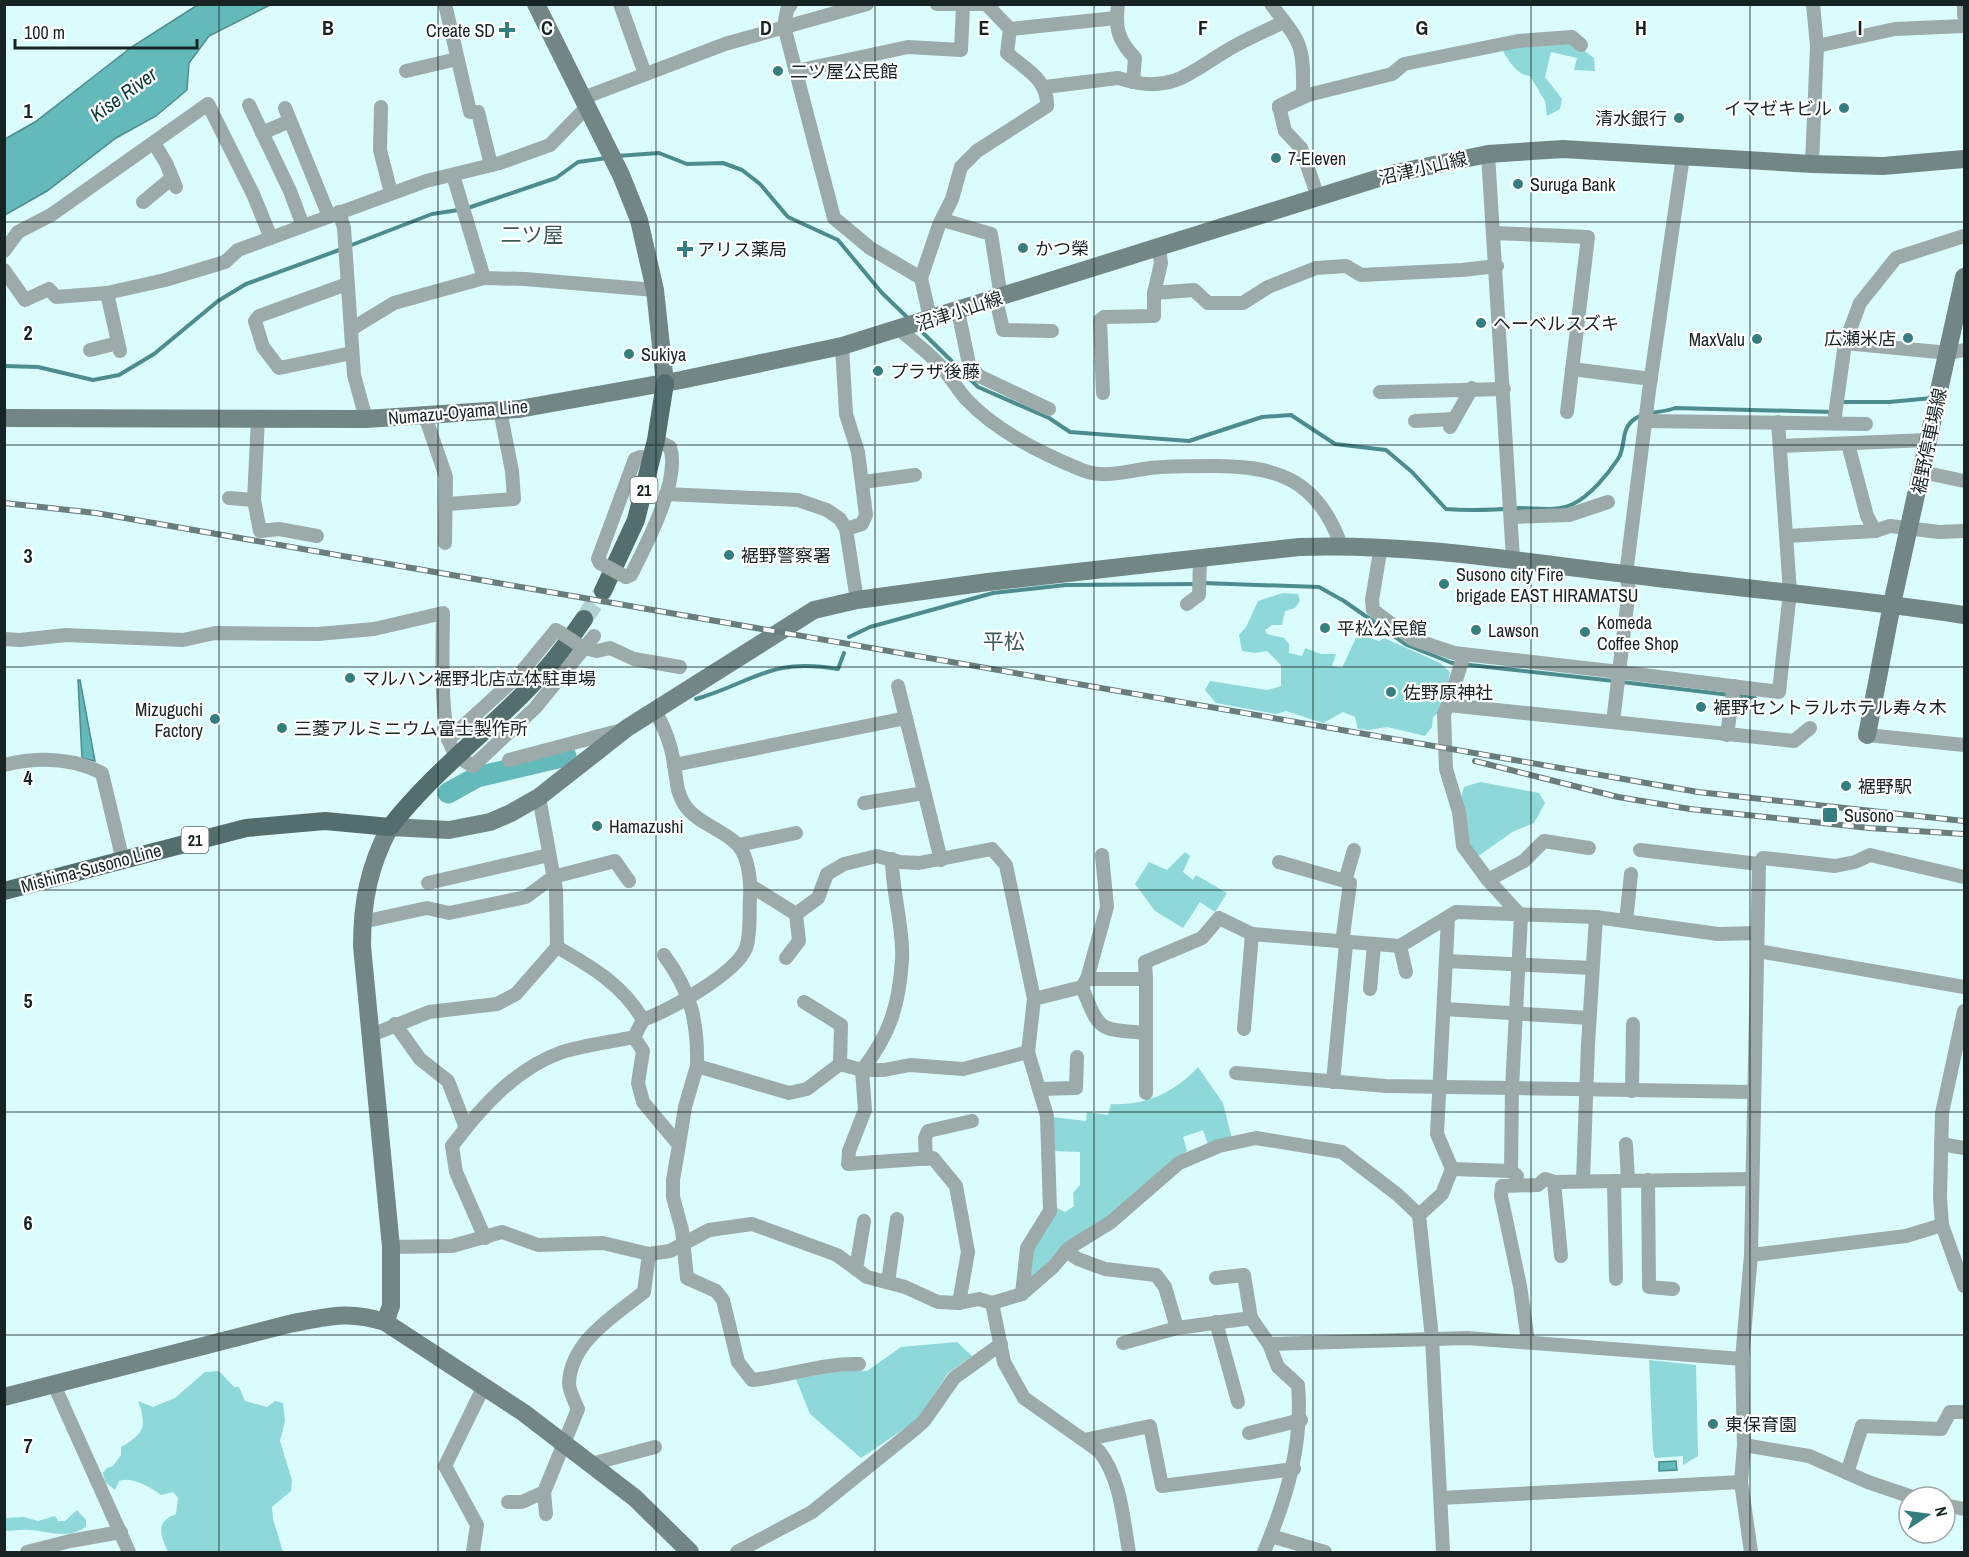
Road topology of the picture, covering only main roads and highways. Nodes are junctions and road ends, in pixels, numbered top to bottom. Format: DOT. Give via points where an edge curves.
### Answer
graph roads {
  1 [pos="665,383"];
  2 [pos="603,591"];
  3 [pos="584,619"];
  4 [pos="4,891"];
  1 -- 2 [label="main road, 21" via="652,459 636,520"];
  3 -- 4 [label="main road, Mishima-Susono Line / 21" via="523,694 452,748 390,827 343,821 266,825"];
}
